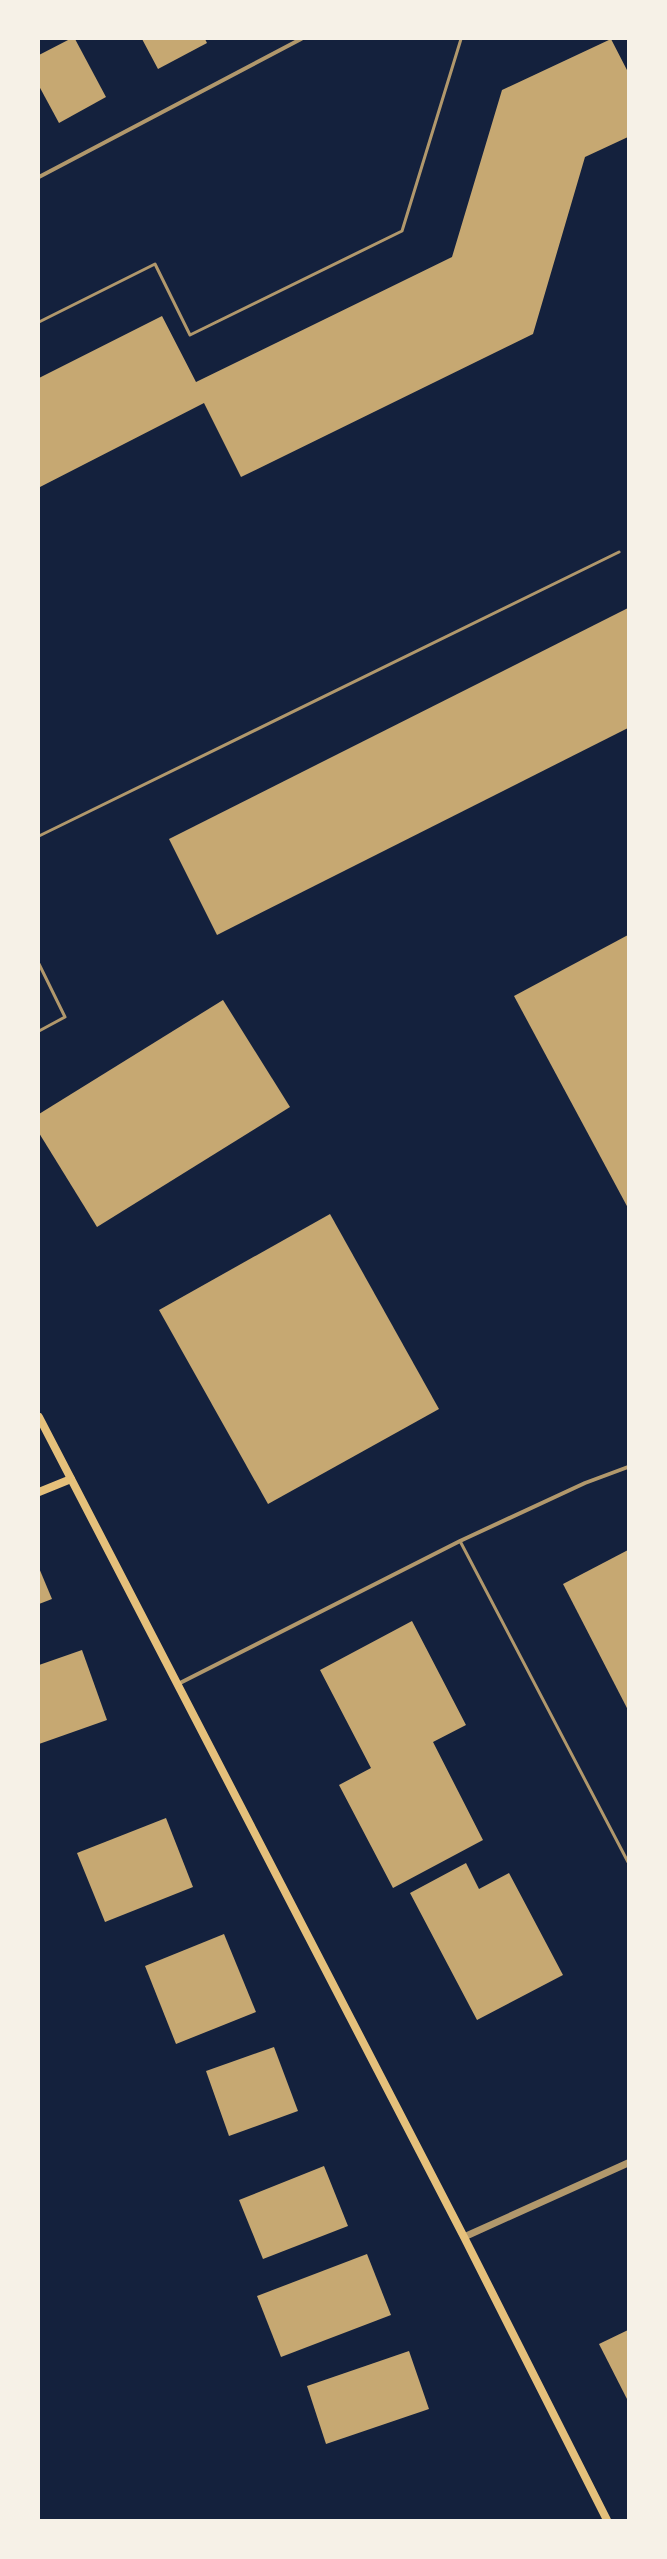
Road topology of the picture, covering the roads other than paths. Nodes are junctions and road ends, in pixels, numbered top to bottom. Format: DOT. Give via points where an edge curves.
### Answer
graph roads {
  1 [pos="301,39"];
  2 [pos="461,39"];
  3 [pos="39,177"];
  4 [pos="39,322"];
  5 [pos="619,552"];
  6 [pos="39,836"];
  7 [pos="39,964"];
  8 [pos="39,1031"];
  9 [pos="39,1417"];
  10 [pos="628,1467"];
  11 [pos="71,1479"];
  12 [pos="39,1492"];
  13 [pos="460,1540"];
  14 [pos="178,1685"];
  15 [pos="628,1862"];
  16 [pos="628,2163"];
  17 [pos="464,2237"];
  18 [pos="607,2520"];
  1 -- 3 [label="street"];
  2 -- 4 [label="lane" via="402,231 190,334 155,264"];
  5 -- 6 [label="lane"];
  7 -- 8 [label="lane" via="65,1018"];
  9 -- 11 [label="main road"];
  10 -- 13 [label="street" via="585,1483"];
  11 -- 12 [label="main road"];
  11 -- 14 [label="main road"];
  13 -- 14 [label="street"];
  13 -- 15 [label="lane"];
  14 -- 17 [label="main road"];
  16 -- 17 [label="street"];
  17 -- 18 [label="main road"];
}
